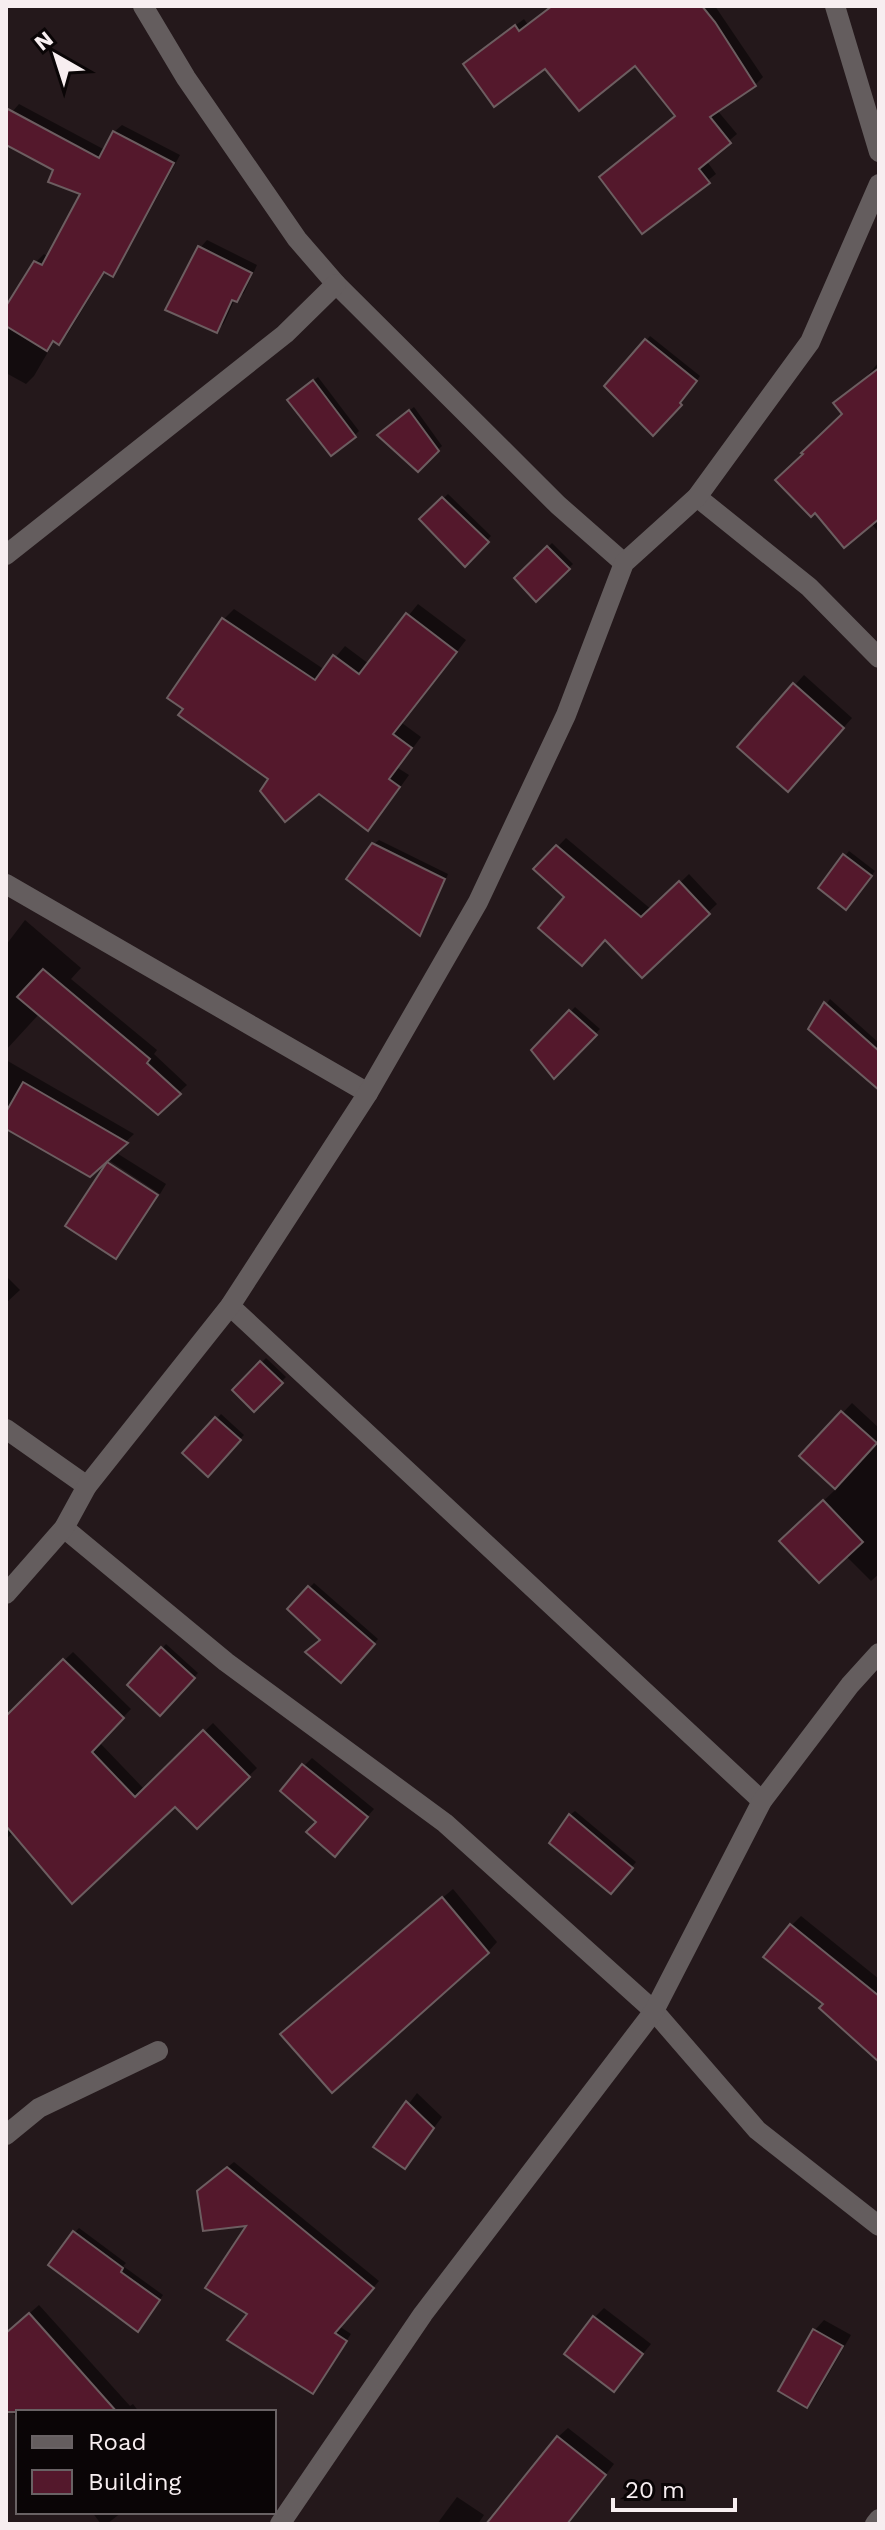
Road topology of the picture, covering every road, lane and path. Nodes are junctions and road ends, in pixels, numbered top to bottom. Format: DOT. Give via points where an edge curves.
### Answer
graph roads {
  1 [pos="143,6"];
  2 [pos="835,6"];
  3 [pos="879,152"];
  4 [pos="879,184"];
  5 [pos="336,284"];
  6 [pos="697,497"];
  7 [pos="6,555"];
  8 [pos="624,563"];
  9 [pos="879,658"];
  10 [pos="6,884"];
  11 [pos="368,1093"];
  12 [pos="230,1306"];
  13 [pos="6,1429"];
  14 [pos="87,1486"];
  15 [pos="64,1528"];
  16 [pos="6,1594"];
  17 [pos="879,1653"];
  18 [pos="762,1801"];
  19 [pos="654,2011"];
  20 [pos="158,2051"];
  21 [pos="6,2135"];
  22 [pos="879,2226"];
  23 [pos="879,2519"];
  24 [pos="280,2524"];
  25 [pos="875,2524"];
  1 -- 5 [label="street" via="288,227"];
  2 -- 3 [label="street"];
  4 -- 6 [label="street" via="810,342"];
  5 -- 7 [label="street" via="274,343"];
  5 -- 8 [label="street" via="558,505"];
  6 -- 8 [label="street"];
  6 -- 9 [label="street" via="809,587"];
  8 -- 11 [label="street" via="566,715 478,902"];
  10 -- 11 [label="street"];
  11 -- 12 [label="street"];
  12 -- 14 [label="street"];
  12 -- 18 [label="street"];
  13 -- 14 [label="street"];
  14 -- 15 [label="street"];
  15 -- 16 [label="street"];
  15 -- 19 [label="street" via="226,1662 445,1823"];
  17 -- 18 [label="street"];
  18 -- 19 [label="street"];
  19 -- 22 [label="street" via="757,2130"];
  19 -- 24 [label="street" via="423,2314"];
  20 -- 21 [label="street" via="39,2108"];
  23 -- 25 [label="street"];
}
